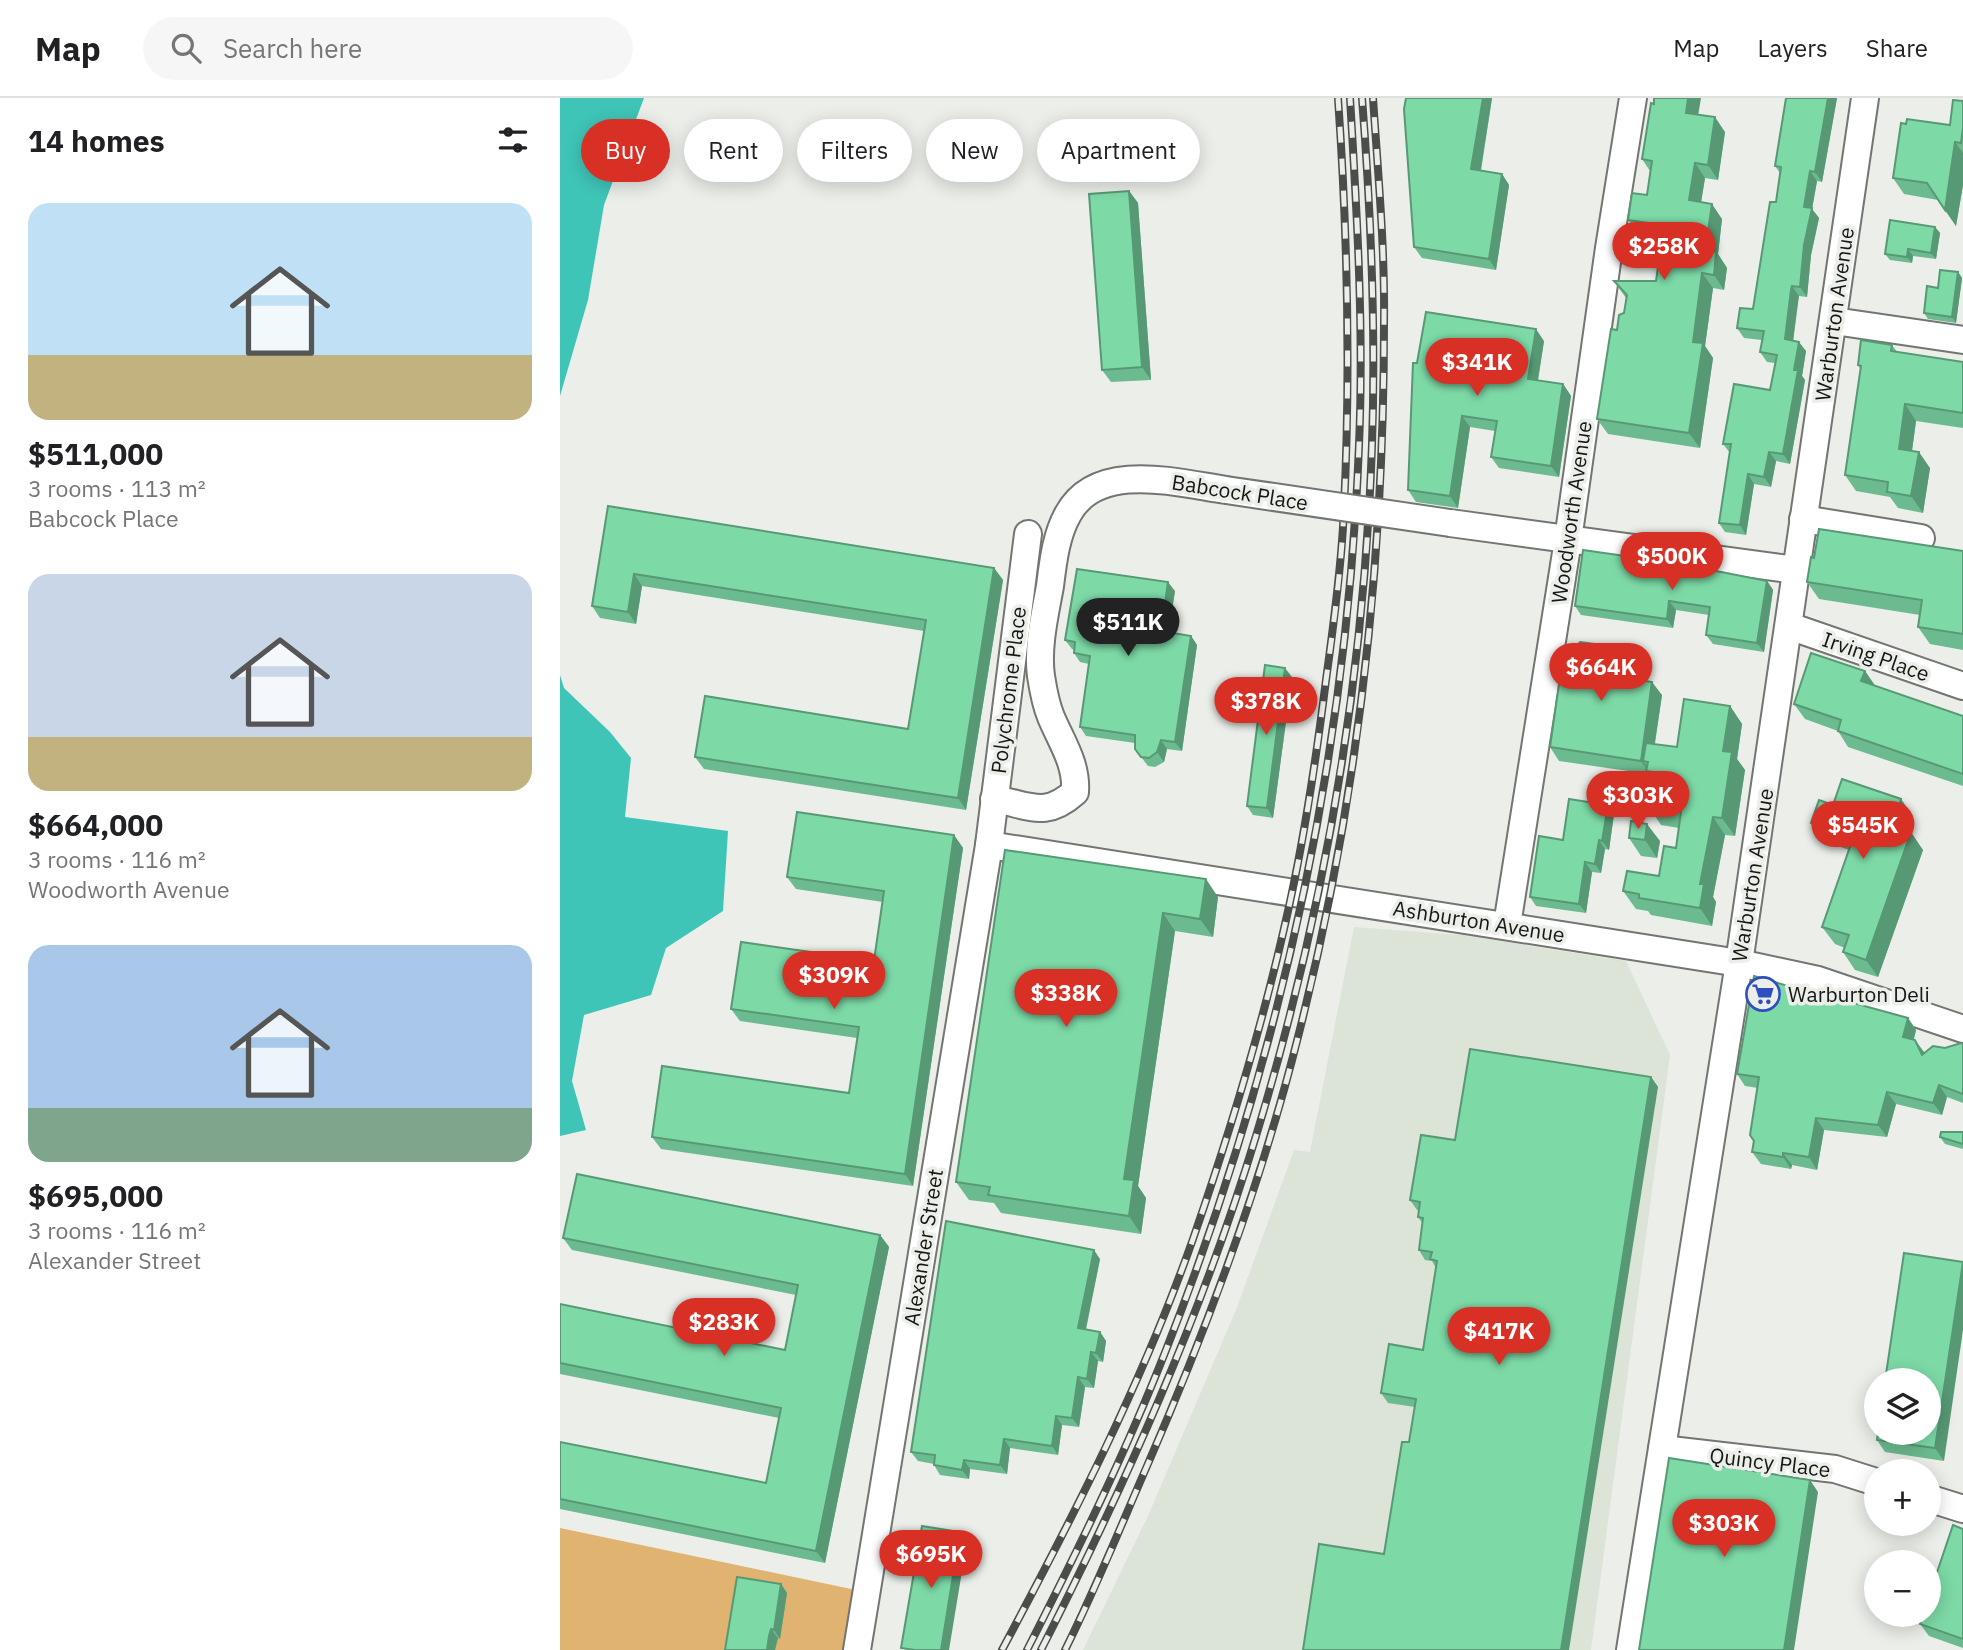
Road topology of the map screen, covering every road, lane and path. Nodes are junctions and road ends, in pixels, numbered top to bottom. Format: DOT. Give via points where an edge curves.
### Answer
graph roads {
  1 [pos="1633,98"];
  2 [pos="1865,98"];
  3 [pos="1834,321"];
  4 [pos="1963,340"];
  5 [pos="1803,519"];
  6 [pos="1028,534"];
  7 [pos="1921,538"];
  8 [pos="1568,540"];
  9 [pos="1796,570"];
  10 [pos="1789,626"];
  11 [pos="1014,644"];
  12 [pos="1041,647"];
  13 [pos="1963,686"];
  14 [pos="995,799"];
  15 [pos="989,845"];
  16 [pos="1507,925"];
  17 [pos="1739,963"];
  18 [pos="1963,1029"];
  19 [pos="1662,1449"];
  20 [pos="1864,1478"];
  21 [pos="1941,1502"];
  22 [pos="1963,1509"];
  23 [pos="857,1650"];
  24 [pos="1630,1650"];
  1 -- 8 [label="street, Woodworth Avenue"];
  2 -- 3 [label="street, Warburton Avenue"];
  3 -- 4 [label="street"];
  3 -- 5 [label="street, Warburton Avenue"];
  5 -- 7 [label="street"];
  5 -- 9 [label="street, Warburton Avenue"];
  6 -- 11 [label="street, Polychrome Place"];
  8 -- 9 [label="street, Babcock Place"];
  8 -- 12 [label="street, Babcock Place, bridge" via="1147,478 1122,479 1097,487 1068,513 1057,542"];
  8 -- 16 [label="street, Woodworth Avenue"];
  9 -- 10 [label="street, Warburton Avenue"];
  10 -- 13 [label="street, Irving Place"];
  10 -- 17 [label="street, Warburton Avenue"];
  11 -- 12 [label="street"];
  11 -- 14 [label="street, Polychrome Place"];
  12 -- 14 [label="street, Babcock Place" via="1049,714 1076,774 1075,792 1062,804 1042,810"];
  14 -- 15 [label="street, Polychrome Place"];
  15 -- 16 [label="street, Ashburton Avenue"];
  15 -- 23 [label="street, Alexander Street"];
  16 -- 17 [label="street, Ashburton Avenue"];
  17 -- 18 [label="street, Ashburton Avenue" via="1818,980"];
  17 -- 19 [label="street, Warburton Avenue"];
  19 -- 20 [label="street, Quincy Place" via="1835,1469"];
  19 -- 24 [label="street, Warburton Avenue"];
  21 -- 22 [label="street"];
}
